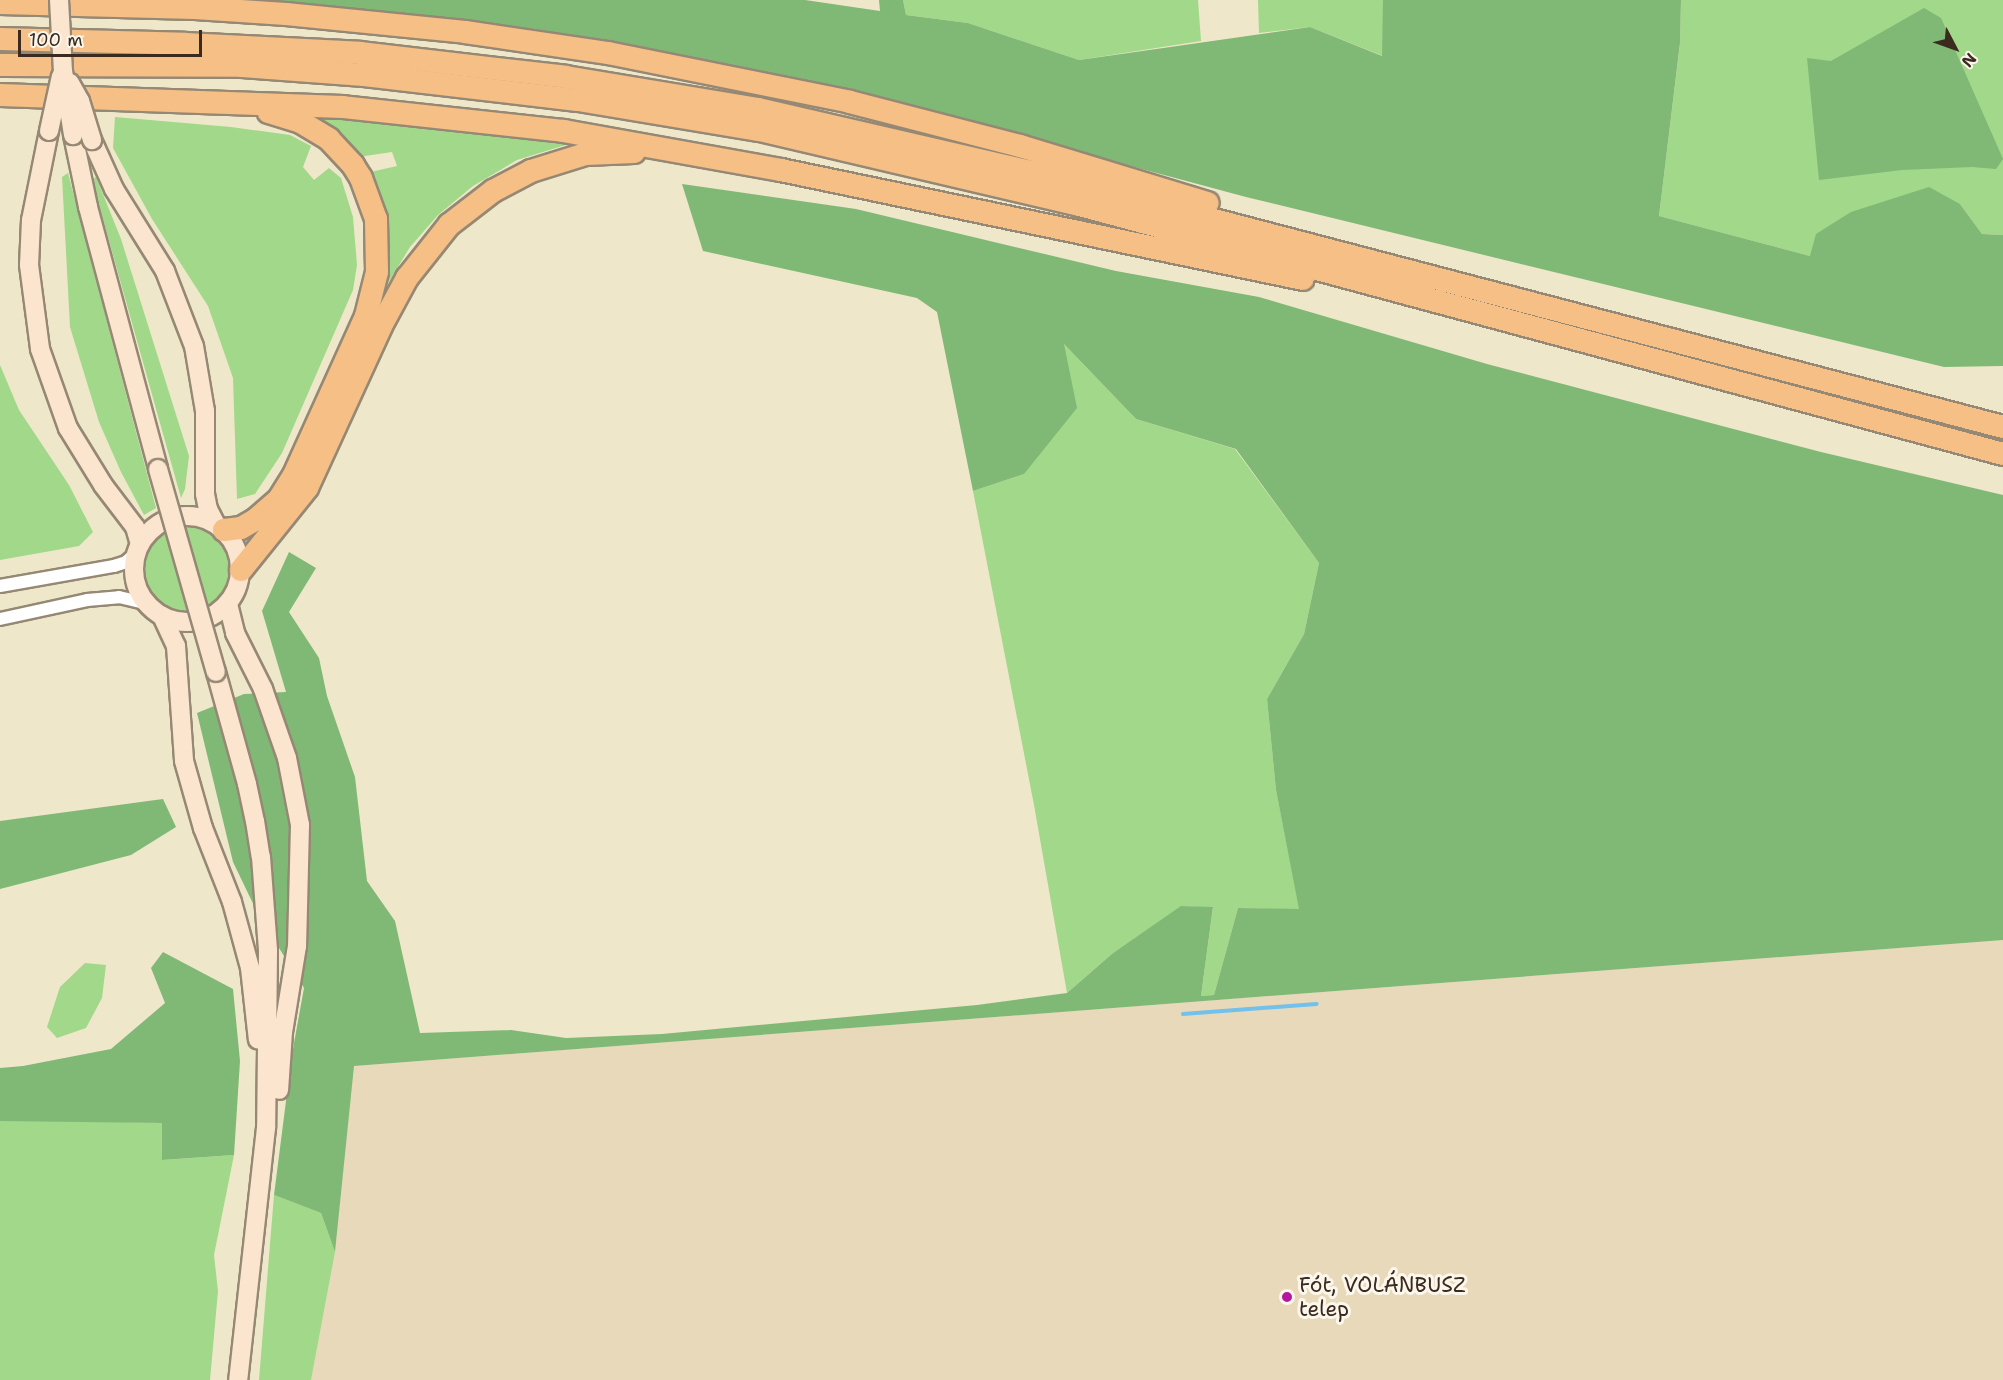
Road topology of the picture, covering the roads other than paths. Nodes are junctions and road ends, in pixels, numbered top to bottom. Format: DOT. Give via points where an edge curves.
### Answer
graph roads {
  1 [pos="59,0"];
  2 [pos="0,3"];
  3 [pos="0,39"];
  4 [pos="0,65"];
  5 [pos="63,71"];
  6 [pos="0,95"];
  7 [pos="233,102"];
  8 [pos="685,152"];
  9 [pos="1326,250"];
  10 [pos="1397,289"];
  11 [pos="2003,427"];
  12 [pos="2003,454"];
  13 [pos="219,527"];
  14 [pos="139,548"];
  15 [pos="241,570"];
  16 [pos="0,586"];
  17 [pos="146,603"];
  18 [pos="228,603"];
  19 [pos="162,616"];
  20 [pos="0,619"];
  21 [pos="266,1128"];
  22 [pos="238,1380"];
  1 -- 5 [label="main road, bridge"];
  2 -- 9 [label="highway" via="286,14 465,32 681,66 850,102 1020,146 1280,225"];
  3 -- 9 [label="highway" via="360,53 622,86 758,109 949,151"];
  4 -- 10 [label="highway" via="242,66 447,84 629,107 771,132 915,164"];
  5 -- 13 [label="main road, bridge" via="80,101 114,189 165,271 191,337 205,411 205,494 208,509"];
  5 -- 14 [label="main road, bridge" via="31,220 29,265 40,349 68,428 135,527"];
  5 -- 21 [label="main road, bridge" via="88,207 247,784 261,857 269,979"];
  6 -- 7 [label="highway"];
  7 -- 8 [label="highway" via="431,115 564,131"];
  7 -- 13 [label="highway" via="301,122 336,146 361,178 376,219 378,243 377,272 366,316 294,475 279,499 255,520 242,528"];
  8 -- 10 [label="highway" via="1325,284"];
  8 -- 15 [label="highway" via="620,151 586,154 553,163 492,191 449,225 402,288 381,326 307,488"];
  9 -- 11 [label="highway"];
  10 -- 12 [label="highway"];
  13 -- 14 [label="main road" via="201,518 173,518 154,528"];
  13 -- 15 [label="main road" via="236,548"];
  14 -- 16 [label="street" via="126,562 114,566"];
  14 -- 17 [label="main road" via="135,578"];
  15 -- 18 [label="main road"];
  17 -- 19 [label="main road"];
  17 -- 20 [label="street" via="119,597 87,600"];
  18 -- 19 [label="main road" via="202,621 182,622"];
  18 -- 21 [label="main road" via="235,633 263,689 287,758 300,825 297,946 283,1032 279,1091"];
  19 -- 21 [label="main road" via="176,646 184,761 250,968 258,1029 258,1092"];
  21 -- 22 [label="main road"];
}
